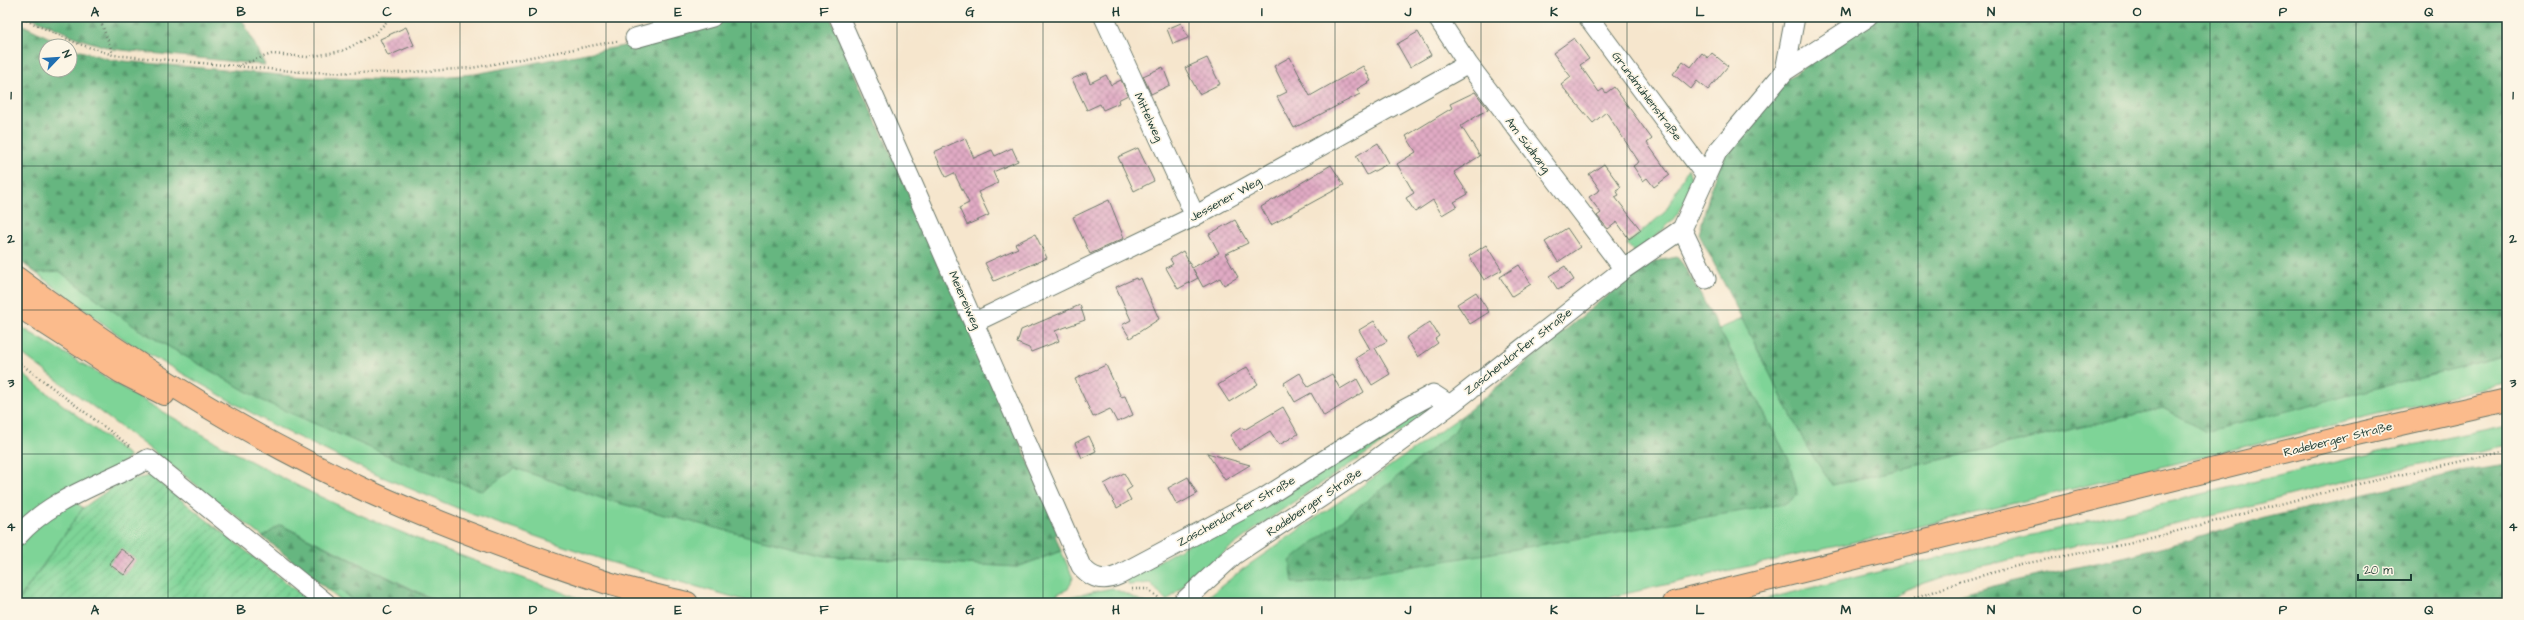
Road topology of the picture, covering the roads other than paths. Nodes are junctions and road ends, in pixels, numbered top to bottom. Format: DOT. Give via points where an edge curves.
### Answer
graph roads {
  1 [pos="712,17"];
  2 [pos="840,17"];
  3 [pos="1104,17"];
  4 [pos="1437,17"];
  5 [pos="1588,17"];
  6 [pos="1795,17"];
  7 [pos="1868,17"];
  8 [pos="636,38"];
  9 [pos="1468,64"];
  10 [pos="1785,71"];
  11 [pos="1706,176"];
  12 [pos="1195,216"];
  13 [pos="1682,229"];
  14 [pos="1624,269"];
  15 [pos="17,278"];
  16 [pos="1706,279"];
  17 [pos="17,305"];
  18 [pos="975,322"];
  19 [pos="2507,400"];
  20 [pos="1450,405"];
  21 [pos="235,423"];
  22 [pos="17,538"];
  23 [pos="1096,578"];
  24 [pos="326,603"];
  25 [pos="687,603"];
  26 [pos="1182,603"];
  27 [pos="1674,603"];
  1 -- 8 [label="street"];
  2 -- 18 [label="street, Meiereiweg"];
  3 -- 12 [label="street, Mittelweg"];
  4 -- 9 [label="street, Am Südhang"];
  5 -- 11 [label="street, Grundmühlenstraße"];
  6 -- 10 [label="street"];
  7 -- 10 [label="street"];
  9 -- 12 [label="street, Jessener Weg"];
  9 -- 14 [label="street, Am Südhang"];
  10 -- 11 [label="street" via="1717,152"];
  11 -- 13 [label="street"];
  12 -- 18 [label="street, Jessener Weg"];
  13 -- 14 [label="street, Zaschendorfer Straße"];
  13 -- 16 [label="street"];
  14 -- 20 [label="street, Zaschendorfer Straße"];
  15 -- 21 [label="highway" via="85,329"];
  17 -- 21 [label="highway" via="121,372 180,402"];
  18 -- 23 [label="street, Meiereiweg" via="1081,566"];
  19 -- 27 [label="highway, Radeberger Straße" via="2348,436"];
  20 -- 23 [label="street, Zaschendorfer Straße" via="1433,394 1264,498 1111,579"];
  20 -- 26 [label="street, Radeberger Straße" via="1358,472 1234,555"];
  21 -- 25 [label="highway" via="368,491 470,533 600,581"];
  22 -- 24 [label="street" via="27,526 52,506 148,460"];
}
